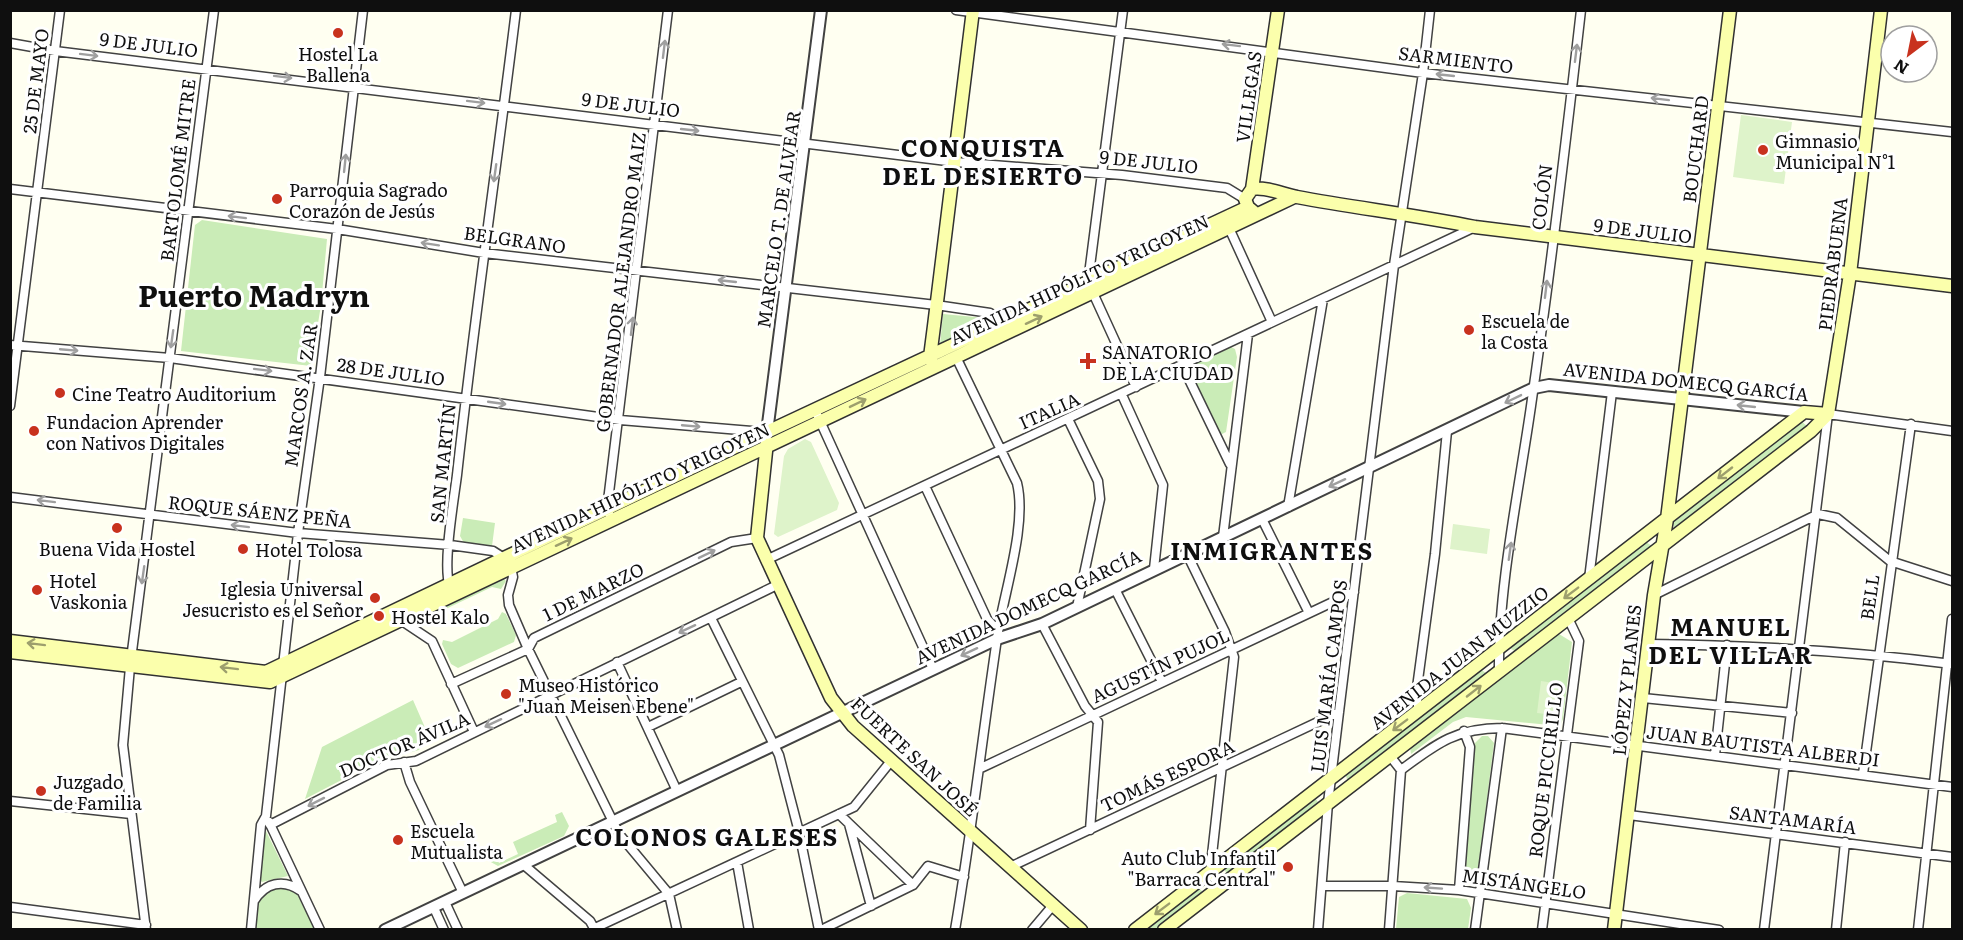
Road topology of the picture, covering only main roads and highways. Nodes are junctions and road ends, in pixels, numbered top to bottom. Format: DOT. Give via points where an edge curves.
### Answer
graph roads {
  1 [pos="1278,10"];
  2 [pos="1730,10"];
  3 [pos="1881,10"];
  4 [pos="973,12"];
  5 [pos="1252,196"];
  6 [pos="1294,197"];
  7 [pos="1263,211"];
  8 [pos="1700,255"];
  9 [pos="1850,274"];
  10 [pos="1953,286"];
  11 [pos="1091,287"];
  12 [pos="1005,327"];
  13 [pos="932,362"];
  14 [pos="1682,400"];
  15 [pos="1804,412"];
  16 [pos="1828,414"];
  17 [pos="817,416"];
  18 [pos="767,432"];
  19 [pos="767,447"];
  20 [pos="610,514"];
  21 [pos="1667,519"];
  22 [pos="1663,546"];
  23 [pos="1633,568"];
  24 [pos="1656,580"];
  25 [pos="398,615"];
  26 [pos="10,641"];
  27 [pos="10,652"];
  28 [pos="131,661"];
  29 [pos="1081,930"];
  30 [pos="1135,930"];
  31 [pos="1164,930"];
  32 [pos="1614,930"];
  1 -- 5 [label="main road, VILLEGAS"];
  2 -- 8 [label="main road, BOUCHARD"];
  3 -- 9 [label="main road, PIEDRABUENA"];
  4 -- 13 [label="main road"];
  5 -- 6 [label="main road, 9 DE JULIO"];
  5 -- 7 [label="main road" via="1254,212"];
  5 -- 7 [label="main road, VILLEGAS" via="1270,200"];
  5 -- 11 [label="main road, AVENIDA HIPÓLITO YRIGOYEN"];
  6 -- 7 [label="main road"];
  6 -- 8 [label="main road, 9 DE JULIO" via="1475,227"];
  7 -- 11 [label="main road, AVENIDA HIPÓLITO YRIGOYEN"];
  8 -- 9 [label="main road, 9 DE JULIO"];
  8 -- 14 [label="main road, BOUCHARD"];
  9 -- 10 [label="main road, 9 DE JULIO"];
  9 -- 16 [label="main road, PIEDRABUENA"];
  11 -- 12 [label="main road, AVENIDA HIPÓLITO YRIGOYEN"];
  12 -- 13 [label="main road, AVENIDA HIPÓLITO YRIGOYEN"];
  12 -- 13 [label="main road, AVENIDA HIPÓLITO YRIGOYEN" via="956,357"];
  13 -- 17 [label="main road, AVENIDA HIPÓLITO YRIGOYEN"];
  14 -- 21 [label="main road, LÓPEZ Y PLANES"];
  15 -- 16 [label="main road, AVENIDA DOMECQ GARCÍA"];
  15 -- 21 [label="main road, AVENIDA JUAN MUZZIO, one-way"];
  16 -- 22 [label="main road, AVENIDA JUAN MUZZIO"];
  17 -- 18 [label="main road, AVENIDA HIPÓLITO YRIGOYEN"];
  17 -- 19 [label="main road, AVENIDA HIPÓLITO YRIGOYEN"];
  18 -- 19 [label="main road, FUERTE SAN JOSÉ"];
  18 -- 20 [label="main road, AVENIDA HIPÓLITO YRIGOYEN"];
  19 -- 20 [label="main road, AVENIDA HIPÓLITO YRIGOYEN"];
  19 -- 29 [label="main road, FUERTE SAN JOSÉ" via="757,538 831,698 841,713 891,761"];
  20 -- 25 [label="main road, AVENIDA HIPÓLITO YRIGOYEN"];
  21 -- 22 [label="main road, LÓPEZ Y PLANES"];
  21 -- 30 [label="main road, AVENIDA JUAN MUZZIO, one-way"];
  22 -- 23 [label="main road, AVENIDA JUAN MUZZIO"];
  22 -- 24 [label="main road, LÓPEZ Y PLANES"];
  23 -- 24 [label="main road" via="1649,571"];
  31 -- 23 [label="main road, AVENIDA JUAN MUZZIO, one-way"];
  24 -- 32 [label="main road, LÓPEZ Y PLANES"];
  25 -- 28 [label="main road, AVENIDA HIPÓLITO YRIGOYEN, one-way" via="266,672"];
  25 -- 28 [label="main road, AVENIDA HIPÓLITO YRIGOYEN" via="270,682 255,683"];
  28 -- 26 [label="main road, AVENIDA HIPÓLITO YRIGOYEN, one-way"];
  27 -- 28 [label="main road, AVENIDA HIPÓLITO YRIGOYEN"];
}
